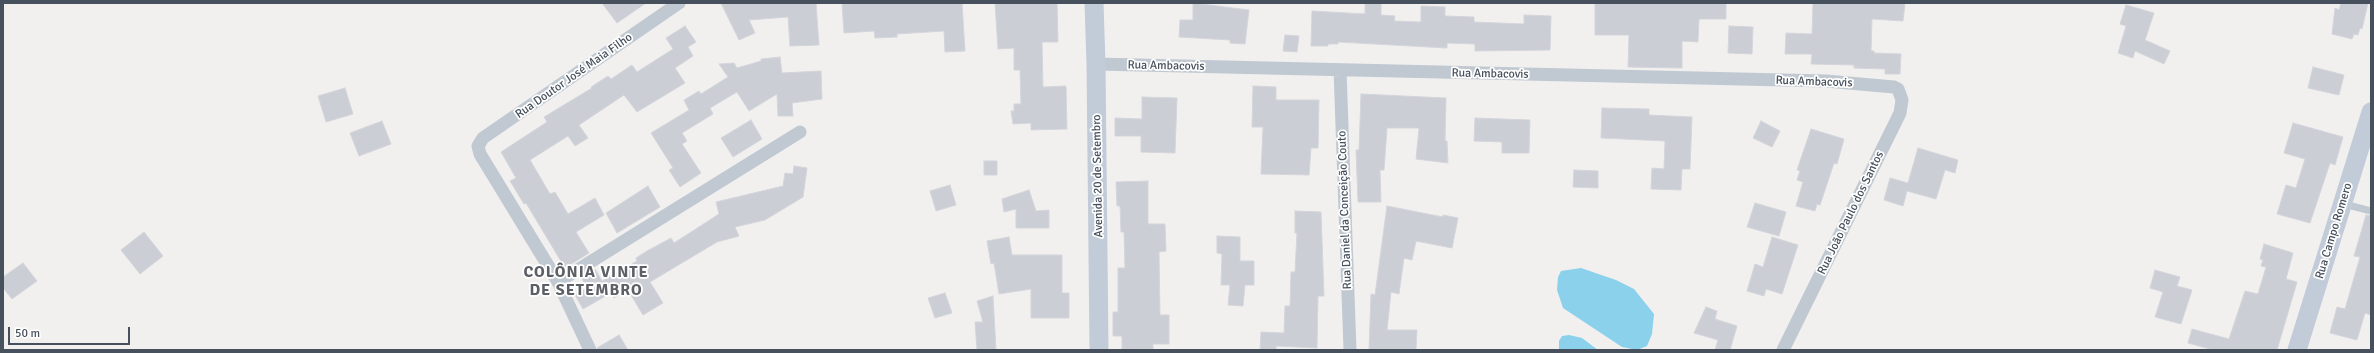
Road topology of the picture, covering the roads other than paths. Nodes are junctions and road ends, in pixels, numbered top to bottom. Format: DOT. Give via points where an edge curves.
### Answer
graph roads {
  1 [pos="680,3"];
  2 [pos="1094,3"];
  3 [pos="1096,64"];
  4 [pos="1340,70"];
  5 [pos="1883,84"];
  6 [pos="2371,112"];
  7 [pos="800,132"];
  8 [pos="2343,204"];
  9 [pos="2371,211"];
  10 [pos="558,282"];
  11 [pos="590,350"];
  12 [pos="1099,350"];
  13 [pos="1350,350"];
  14 [pos="1783,350"];
  15 [pos="2296,350"];
  1 -- 10 [label="street, Rua Doutor José Maia Filho" via="483,138 478,146 480,154"];
  2 -- 3 [label="street, Avenida 20 de Setembro"];
  3 -- 4 [label="street, Rua Ambacovis"];
  3 -- 12 [label="street, Avenida 20 de Setembro"];
  4 -- 5 [label="street, Rua Ambacovis"];
  4 -- 13 [label="street, Rua Daniel da Conceição Couto"];
  5 -- 14 [label="street, Rua João Paulo dos Santos" via="1898,89 1902,100 1900,113"];
  6 -- 8 [label="street, Rua Campo Romero"];
  7 -- 10 [label="street"];
  8 -- 9 [label="lane"];
  8 -- 15 [label="street, Rua Campo Romero"];
  10 -- 11 [label="street"];
}
